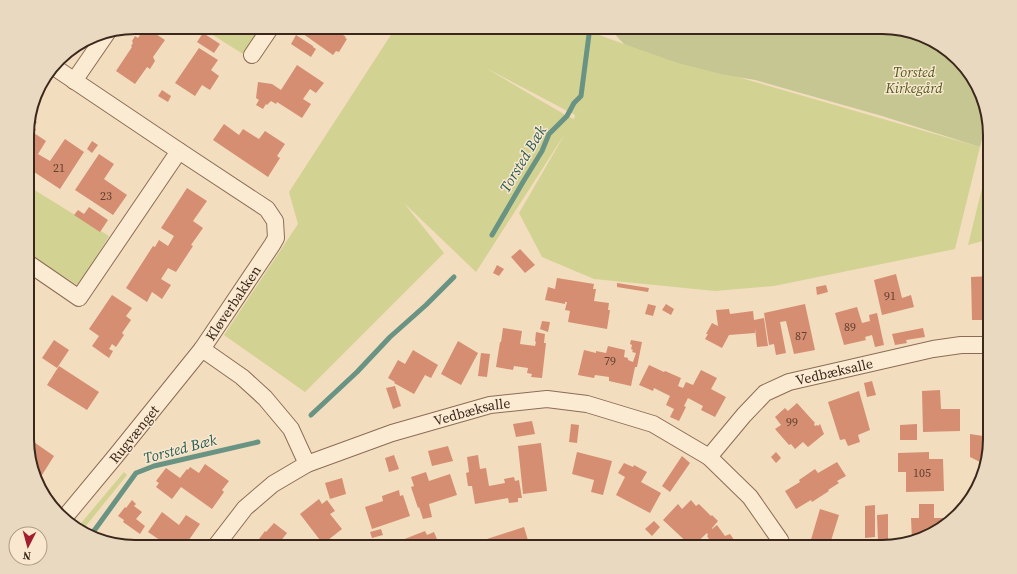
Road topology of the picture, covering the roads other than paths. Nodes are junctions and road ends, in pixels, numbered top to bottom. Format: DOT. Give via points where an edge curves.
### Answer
graph roads {
  1 [pos="266,34"];
  2 [pos="103,39"];
  3 [pos="252,56"];
  4 [pos="58,70"];
  5 [pos="74,81"];
  6 [pos="179,151"];
  7 [pos="34,267"];
  8 [pos="983,345"];
  9 [pos="202,349"];
  10 [pos="709,457"];
  11 [pos="307,464"];
  12 [pos="68,514"];
  13 [pos="220,540"];
  14 [pos="780,540"];
  1 -- 3 [label="street"];
  2 -- 5 [label="street"];
  4 -- 5 [label="street, Kløverbakken"];
  5 -- 6 [label="street, Kløverbakken"];
  6 -- 7 [label="street" via="79,298"];
  6 -- 9 [label="street, Kløverbakken" via="267,209 275,221 276,238"];
  8 -- 10 [label="street, Vedbæksalle" via="961,345 933,350 789,382 765,393"];
  9 -- 11 [label="street, Kløverbakken" via="242,377 265,398 291,429"];
  9 -- 12 [label="street, Rugvænget"];
  10 -- 11 [label="street, Vedbæksalle" via="653,424 587,404 547,399 490,405 392,433"];
  10 -- 14 [label="street, Vedbæksalle" via="750,497"];
  11 -- 13 [label="street, Vedbæksalle" via="273,484 244,508"];
}
